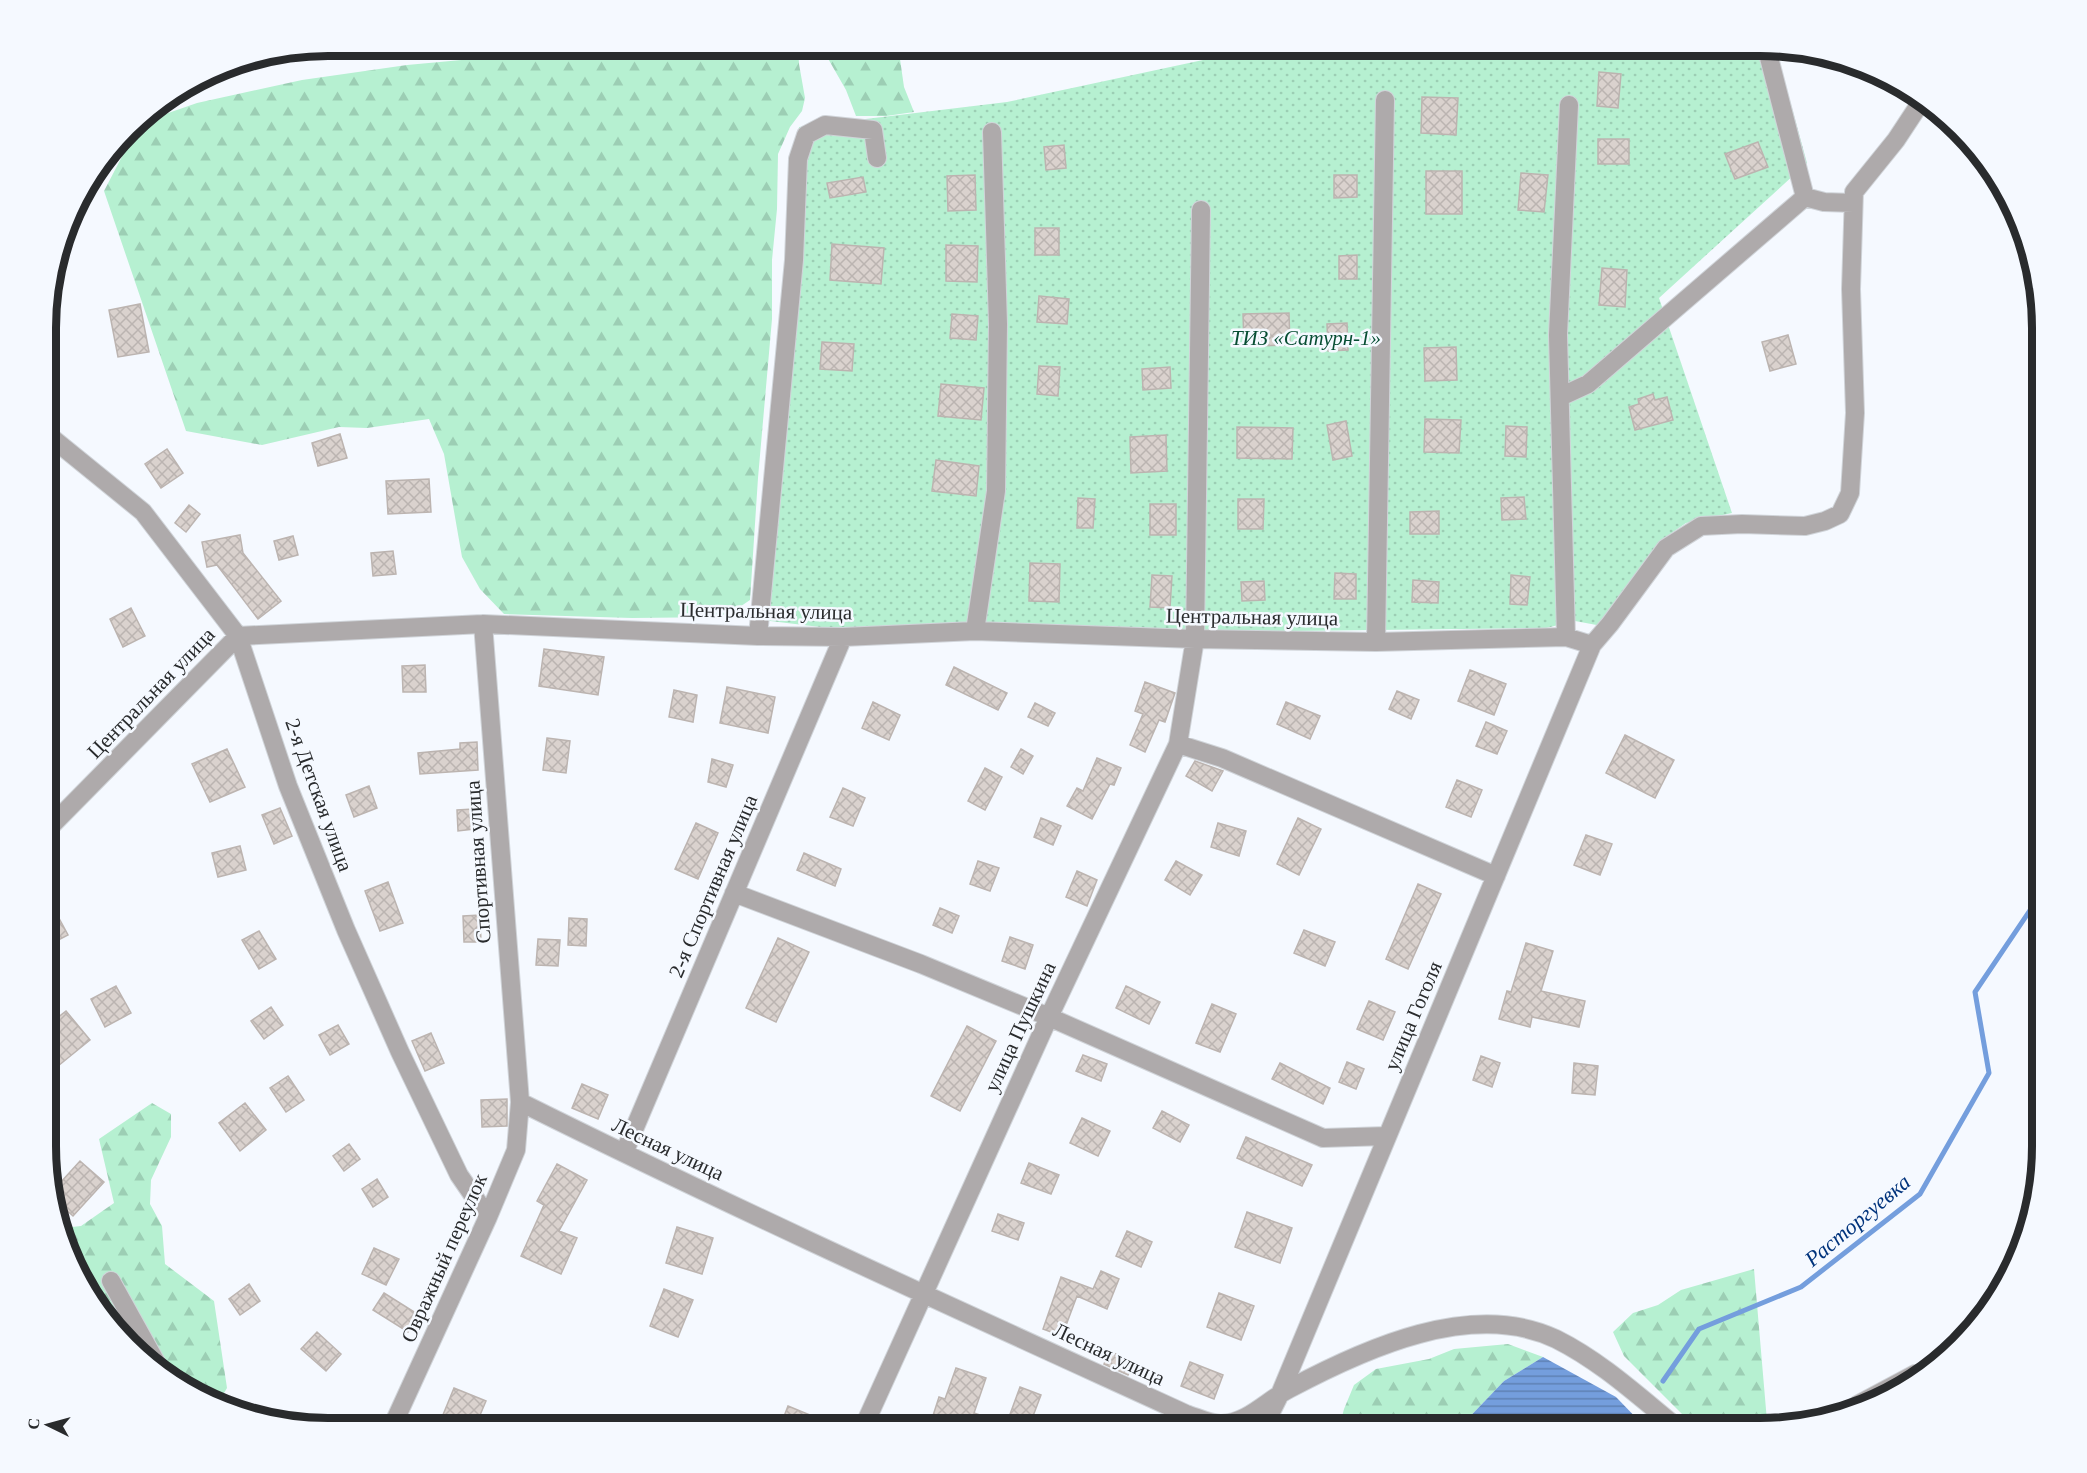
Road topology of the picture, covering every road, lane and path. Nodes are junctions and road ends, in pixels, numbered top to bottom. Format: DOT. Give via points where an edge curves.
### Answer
graph roads {
  1 [pos="1769,56"];
  2 [pos="1385,100"];
  3 [pos="1569,105"];
  4 [pos="1918,107"];
  5 [pos="992,132"];
  6 [pos="877,158"];
  7 [pos="1805,196"];
  8 [pos="1853,203"];
  9 [pos="1201,210"];
  10 [pos="1560,397"];
  11 [pos="56,441"];
  12 [pos="483,624"];
  13 [pos="975,631"];
  14 [pos="238,636"];
  15 [pos="758,636"];
  16 [pos="843,637"];
  17 [pos="1566,637"];
  18 [pos="1195,639"];
  19 [pos="1376,642"];
  20 [pos="1592,645"];
  21 [pos="1178,744"];
  22 [pos="56,821"];
  23 [pos="1496,876"];
  24 [pos="734,893"];
  25 [pos="1048,1017"];
  26 [pos="519,1099"];
  27 [pos="1387,1136"];
  28 [pos="624,1153"];
  29 [pos="488,1217"];
  30 [pos="111,1281"];
  31 [pos="922,1293"];
  32 [pos="150,1352"];
  33 [pos="1280,1394"];
  34 [pos="396,1418"];
  35 [pos="867,1418"];
  36 [pos="1200,1418"];
  37 [pos="1244,1418"];
  38 [pos="1268,1418"];
  39 [pos="1665,1418"];
  1 -- 7 [label="street"];
  2 -- 19 [label="street"];
  3 -- 10 [label="street" via="1558,335"];
  4 -- 8 [label="street" via="1854,192"];
  5 -- 13 [label="street" via="998,324 996,491"];
  6 -- 15 [label="street" via="873,130 825,126 806,135 798,159 793,272"];
  7 -- 8 [label="street" via="1824,202"];
  7 -- 10 [label="street" via="1588,384"];
  8 -- 20 [label="street, улица Гоголя" via="1855,413 1850,493 1840,514 1805,526 1701,526 1666,548"];
  9 -- 18 [label="street, улица Пушкина"];
  10 -- 17 [label="street"];
  11 -- 14 [label="street, 2-я Детская улица" via="143,512"];
  12 -- 14 [label="street, Центральная улица"];
  12 -- 15 [label="street, Центральная улица"];
  12 -- 26 [label="street, Спортивная улица"];
  13 -- 16 [label="street, Центральная улица"];
  13 -- 18 [label="street, Центральная улица"];
  14 -- 22 [label="street, Центральная улица"];
  14 -- 29 [label="street, 2-я Детская улица" via="288,786 346,930 459,1175"];
  15 -- 16 [label="street, Центральная улица"];
  16 -- 24 [label="street, 2-я Спортивная улица"];
  17 -- 19 [label="street, Центральная улица"];
  17 -- 20 [label="street"];
  18 -- 19 [label="street, Центральная улица"];
  18 -- 21 [label="street, улица Пушкина"];
  20 -- 23 [label="street, улица Гоголя"];
  21 -- 23 [label="street" via="1222,758"];
  21 -- 25 [label="street, улица Пушкина"];
  23 -- 27 [label="street, улица Гоголя"];
  24 -- 25 [label="street"];
  24 -- 28 [label="street, 2-я Спортивная улица"];
  25 -- 27 [label="street" via="1323,1138"];
  25 -- 31 [label="street, улица Пушкина"];
  26 -- 28 [label="street, Лесная улица"];
  26 -- 29 [label="street, Овражный переулок" via="516,1150"];
  27 -- 33 [label="street, улица Гоголя"];
  28 -- 31 [label="street, Лесная улица"];
  29 -- 34 [label="street, Овражный переулок"];
  30 -- 32 [label="street"];
  31 -- 35 [label="street, улица Пушкина"];
  31 -- 36 [label="street, Лесная улица"];
  33 -- 37 [label="street, Лесная улица"];
  33 -- 38 [label="street, улица Гоголя"];
  33 -- 39 [label="street, Лесная улица" via="1382,1346 1452,1326 1508,1324 1554,1338 1595,1361"];
}
